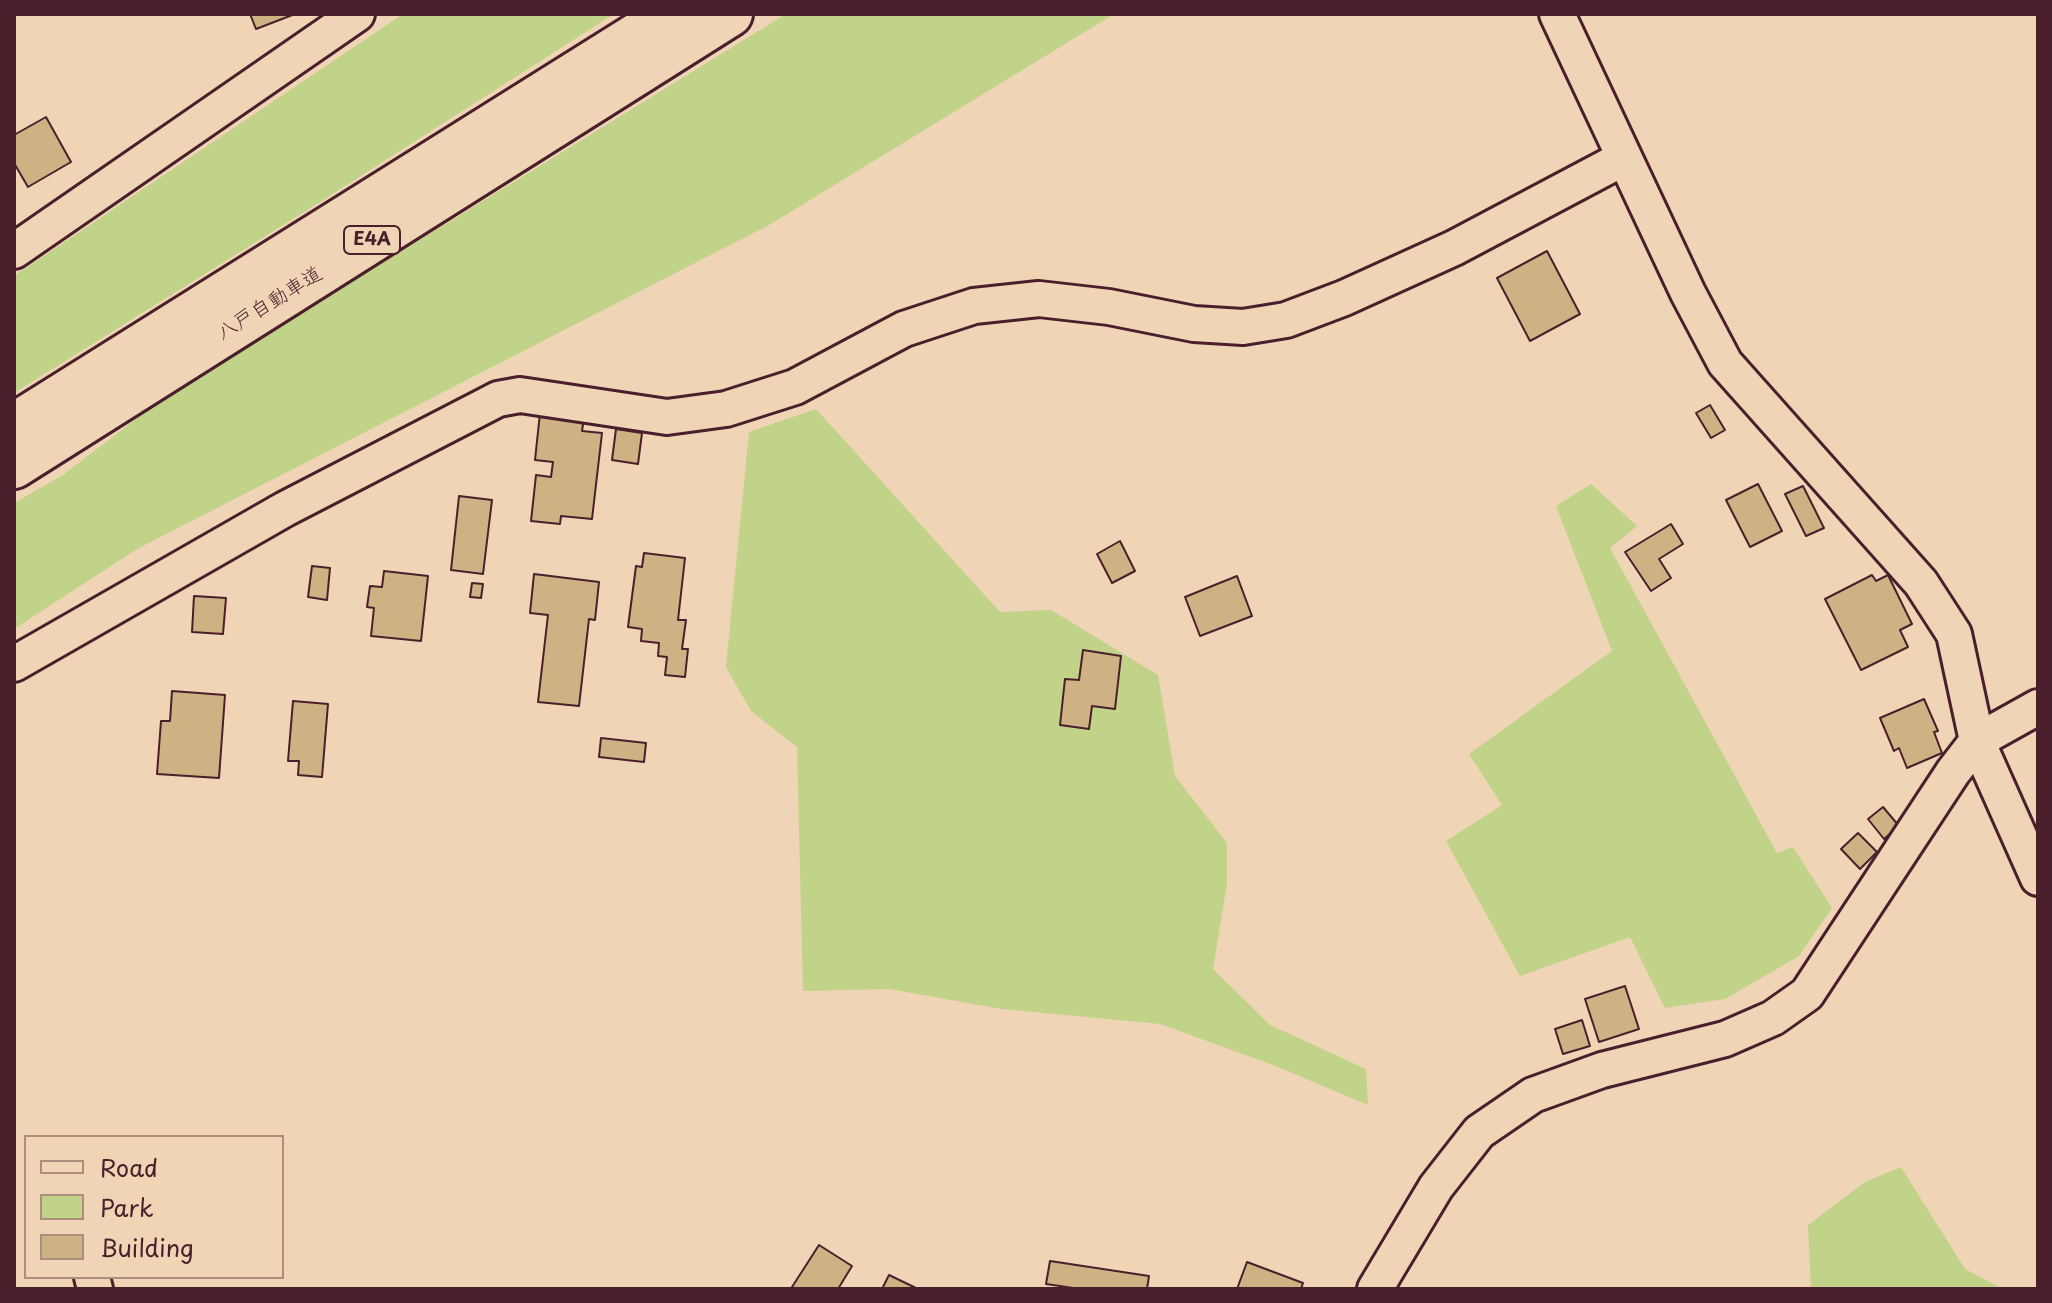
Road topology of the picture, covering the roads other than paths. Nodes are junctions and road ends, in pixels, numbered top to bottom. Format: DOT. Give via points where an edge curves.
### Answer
graph roads {
  1 [pos="357,14"];
  2 [pos="671,14"];
  3 [pos="730,14"];
  4 [pos="1557,14"];
  5 [pos="1624,158"];
  6 [pos="14,251"];
  7 [pos="14,426"];
  8 [pos="14,466"];
  9 [pos="14,664"];
  10 [pos="2038,707"];
  11 [pos="1977,741"];
  12 [pos="2036,866"];
  13 [pos="1375,1289"];
  1 -- 6 [label="street"];
  2 -- 7 [label="highway, 八戸自動車道 / E4A"];
  3 -- 8 [label="highway, 八戸自動車道 / E4A"];
  4 -- 5 [label="street"];
  5 -- 9 [label="street" via="1454,248 1286,320 1243,327 1194,324 1039,299 974,306 904,329 795,387 726,409 667,417 520,395 498,399 285,509"];
  5 -- 11 [label="street" via="1725,363 1921,583 1954,634"];
  10 -- 11 [label="street"];
  11 -- 12 [label="street"];
  11 -- 13 [label="street" via="1807,994 1773,1018 1725,1039 1602,1070 1533,1095 1500,1117 1479,1132 1436,1187"];
}
